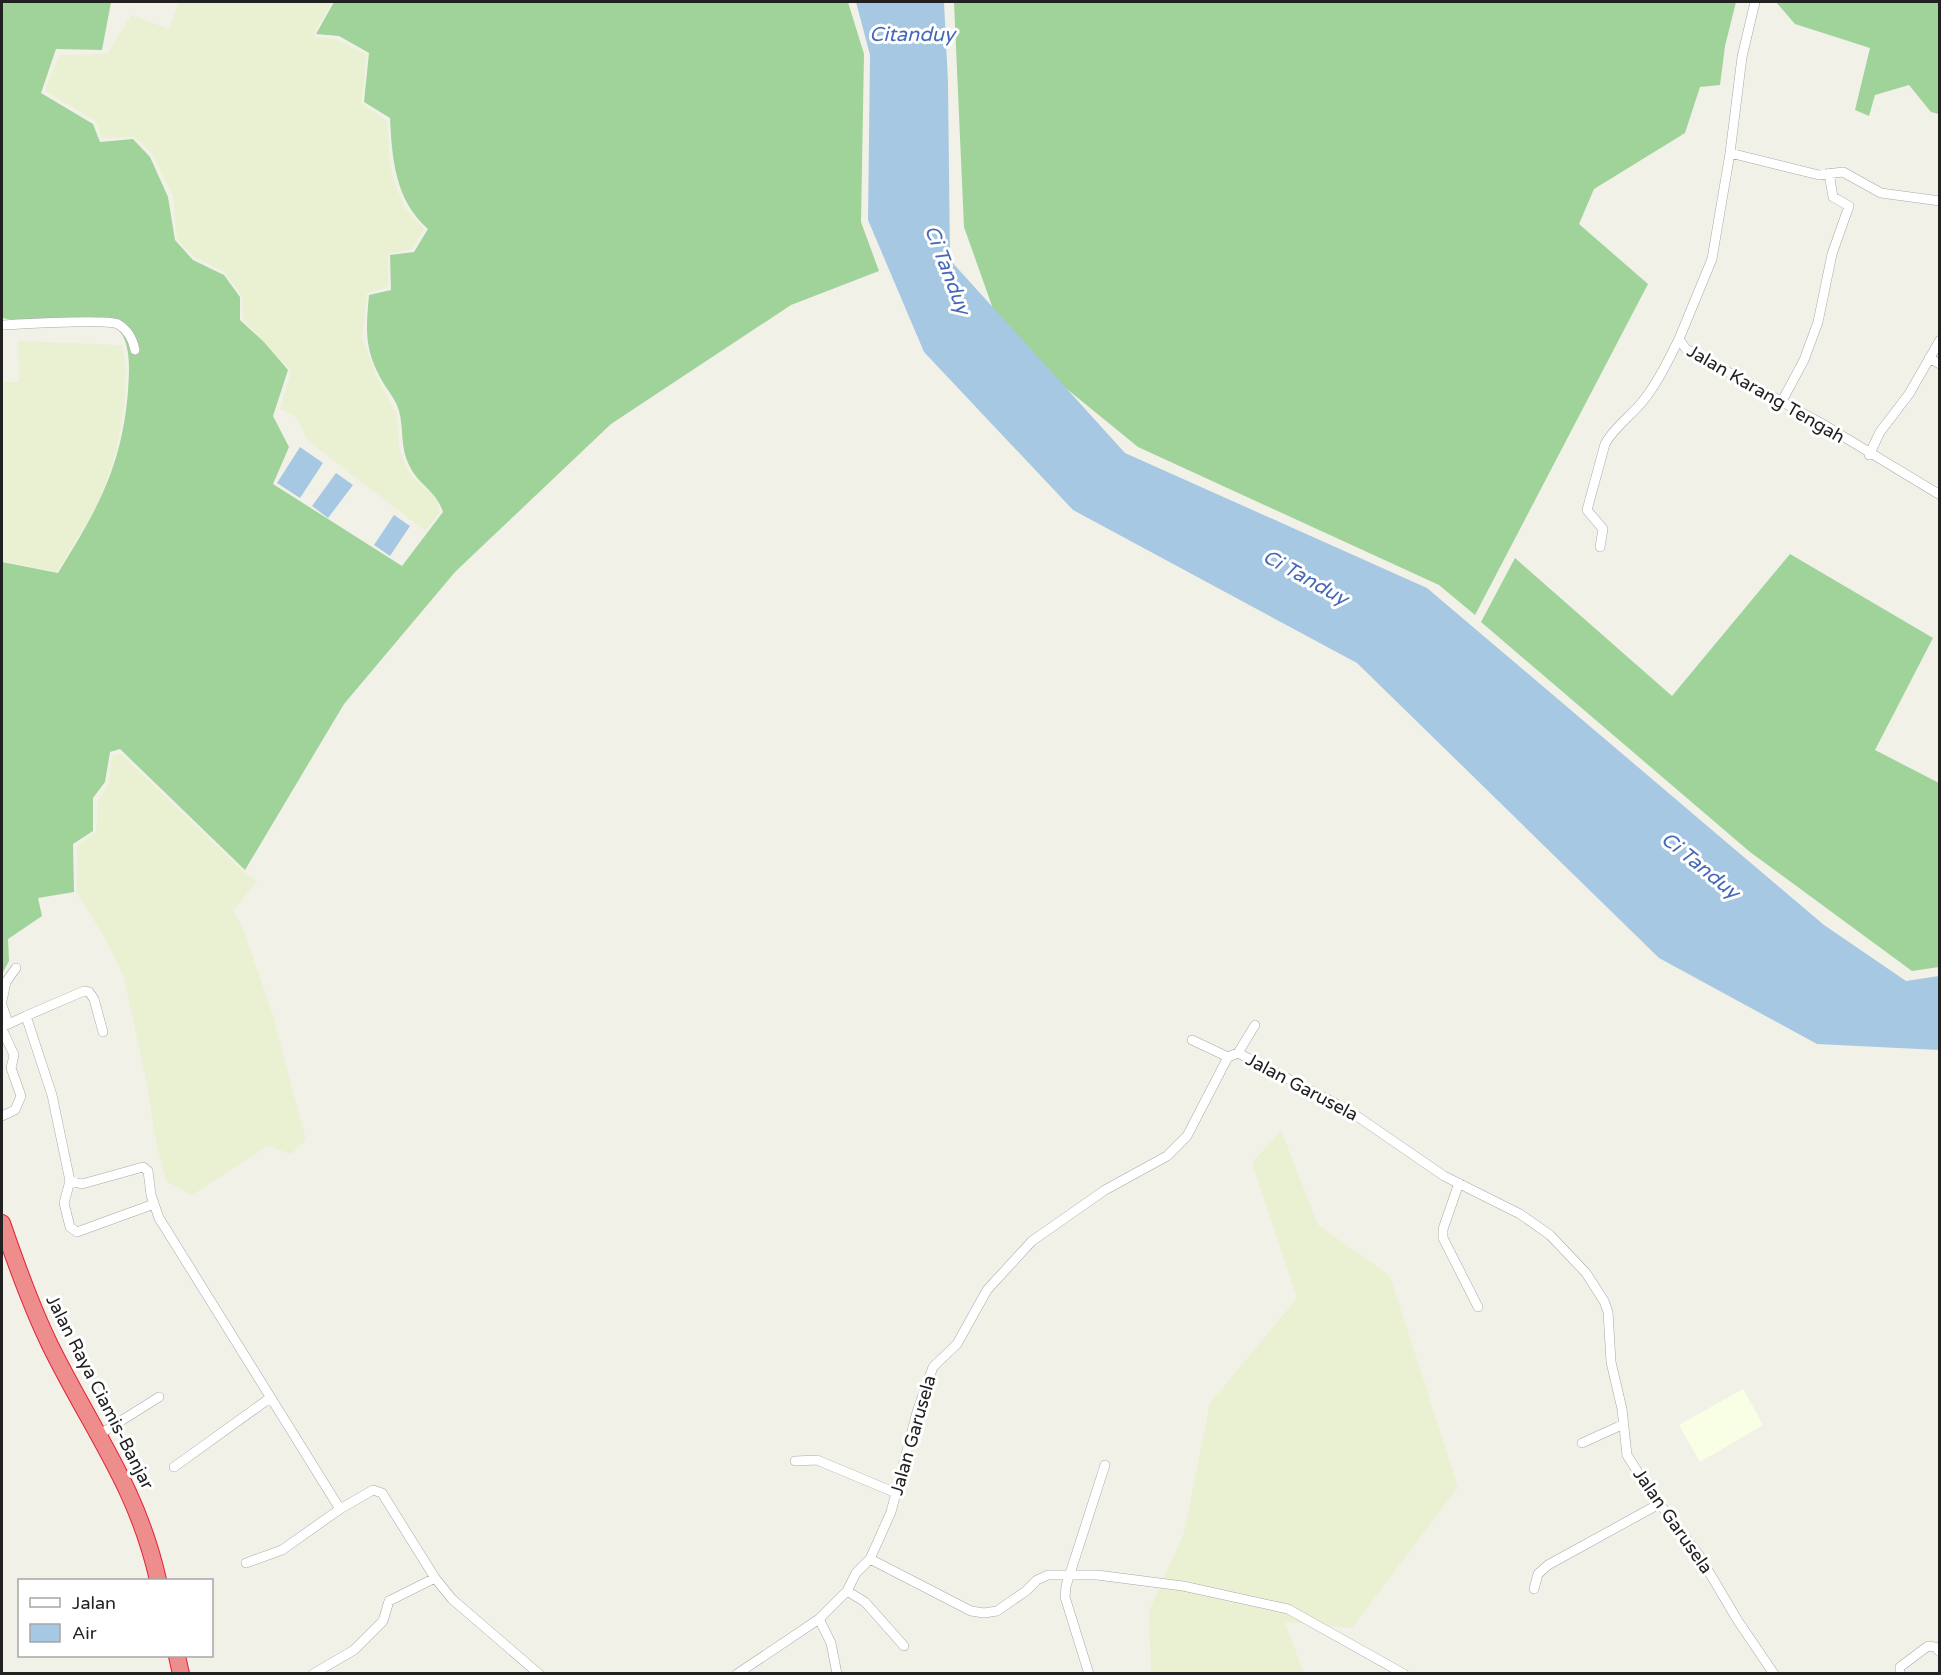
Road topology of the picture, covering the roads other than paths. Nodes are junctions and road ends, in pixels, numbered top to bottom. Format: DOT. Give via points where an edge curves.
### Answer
graph roads {
  1 [pos="1755,2"];
  2 [pos="1730,153"];
  3 [pos="1829,173"];
  4 [pos="1940,201"];
  5 [pos="2,325"];
  6 [pos="1679,339"];
  7 [pos="1940,340"];
  8 [pos="135,350"];
  9 [pos="1929,358"];
  10 [pos="1940,364"];
  11 [pos="1781,403"];
  12 [pos="1869,455"];
  13 [pos="1940,495"];
  14 [pos="1600,547"];
  15 [pos="16,968"];
  16 [pos="2,1003"];
  17 [pos="26,1017"];
  18 [pos="1255,1025"];
  19 [pos="4,1026"];
  20 [pos="103,1032"];
  21 [pos="1192,1040"];
  22 [pos="1238,1053"];
  23 [pos="1228,1057"];
  24 [pos="2,1116"];
  25 [pos="70,1181"];
  26 [pos="1460,1183"];
  27 [pos="154,1204"];
  28 [pos="2,1223"];
  29 [pos="1478,1307"];
  30 [pos="159,1397"];
  31 [pos="270,1398"];
  32 [pos="1624,1424"];
  33 [pos="100,1434"];
  34 [pos="1582,1443"];
  35 [pos="795,1461"];
  36 [pos="1105,1465"];
  37 [pos="174,1467"];
  38 [pos="896,1493"];
  39 [pos="1659,1504"];
  40 [pos="340,1509"];
  41 [pos="870,1559"];
  42 [pos="246,1563"];
  43 [pos="1071,1574"];
  44 [pos="435,1578"];
  45 [pos="157,1579"];
  46 [pos="1534,1589"];
  47 [pos="847,1591"];
  48 [pos="819,1619"];
  49 [pos="904,1646"];
  50 [pos="1940,1652"];
  51 [pos="177,1657"];
  52 [pos="181,1674"];
  53 [pos="313,1674"];
  54 [pos="539,1674"];
  55 [pos="737,1674"];
  56 [pos="837,1674"];
  57 [pos="1089,1674"];
  58 [pos="1404,1674"];
  59 [pos="1774,1674"];
  60 [pos="1900,1674"];
  1 -- 2 [label="street, Jalan Karang Tengah" via="1742,57"];
  2 -- 3 [label="street" via="1819,175"];
  2 -- 6 [label="street, Jalan Karang Tengah" via="1712,259"];
  3 -- 4 [label="street" via="1848,174 1881,194"];
  3 -- 11 [label="street" via="1833,197 1849,206 1832,254 1818,322 1804,360"];
  5 -- 8 [label="street" via="108,321 124,329"];
  6 -- 11 [label="street, Jalan Karang Tengah" via="1686,350"];
  6 -- 14 [label="street" via="1643,401 1605,444 1587,510 1603,529"];
  7 -- 9 [label="street"];
  9 -- 10 [label="street"];
  9 -- 12 [label="street"];
  11 -- 12 [label="street, Jalan Karang Tengah" via="1826,426"];
  12 -- 13 [label="street, Jalan Karang Tengah"];
  15 -- 16 [label="street" via="6,982"];
  16 -- 19 [label="street"];
  17 -- 19 [label="street"];
  17 -- 20 [label="street" via="84,991 94,999"];
  17 -- 25 [label="street" via="52,1095"];
  18 -- 22 [label="street"];
  19 -- 24 [label="street" via="14,1058 11,1068 21,1096 15,1110"];
  21 -- 23 [label="street"];
  22 -- 23 [label="street, Jalan Garusela"];
  22 -- 26 [label="street, Jalan Garusela" via="1348,1110"];
  23 -- 38 [label="street, Jalan Garusela" via="1179,1145 1157,1163 1105,1190 1032,1241 987,1290 957,1344 933,1367"];
  25 -- 27 [label="street" via="82,1184 143,1167 149,1174"];
  25 -- 27 [label="street" via="64,1203 70,1227 77,1232"];
  26 -- 29 [label="street" via="1443,1238"];
  26 -- 32 [label="street, Jalan Garusela" via="1520,1214 1550,1235 1586,1274 1608,1312 1611,1362"];
  27 -- 31 [label="street"];
  28 -- 33 [label="highway, Jalan Raya Ciamis-Banjar" via="50,1345"];
  30 -- 33 [label="street"];
  31 -- 37 [label="street"];
  31 -- 40 [label="street"];
  32 -- 34 [label="street"];
  32 -- 39 [label="street, Jalan Garusela" via="1627,1455"];
  33 -- 45 [label="highway, Jalan Raya Ciamis-Banjar" via="142,1522"];
  35 -- 38 [label="street" via="817,1460"];
  36 -- 43 [label="street"];
  38 -- 41 [label="street, Jalan Garusela"];
  39 -- 46 [label="street" via="1548,1565 1538,1574"];
  39 -- 59 [label="street, Jalan Garusela" via="1699,1555"];
  40 -- 42 [label="street" via="282,1550"];
  40 -- 44 [label="street" via="374,1490 382,1493"];
  41 -- 43 [label="street" via="971,1611 984,1613 997,1611 1042,1577"];
  41 -- 47 [label="street, Jalan Garusela" via="856,1573"];
  43 -- 57 [label="street" via="1065,1597"];
  43 -- 58 [label="street" via="1183,1586 1288,1609"];
  44 -- 53 [label="street" via="389,1601 383,1621 354,1650"];
  44 -- 54 [label="street" via="458,1606"];
  47 -- 48 [label="street, Jalan Garusela"];
  47 -- 49 [label="street" via="865,1602"];
  48 -- 55 [label="street, Jalan Garusela"];
  48 -- 56 [label="street" via="831,1643"];
  50 -- 60 [label="street" via="1928,1646 1900,1667"];
  51 -- 52 [label="highway"];
}
